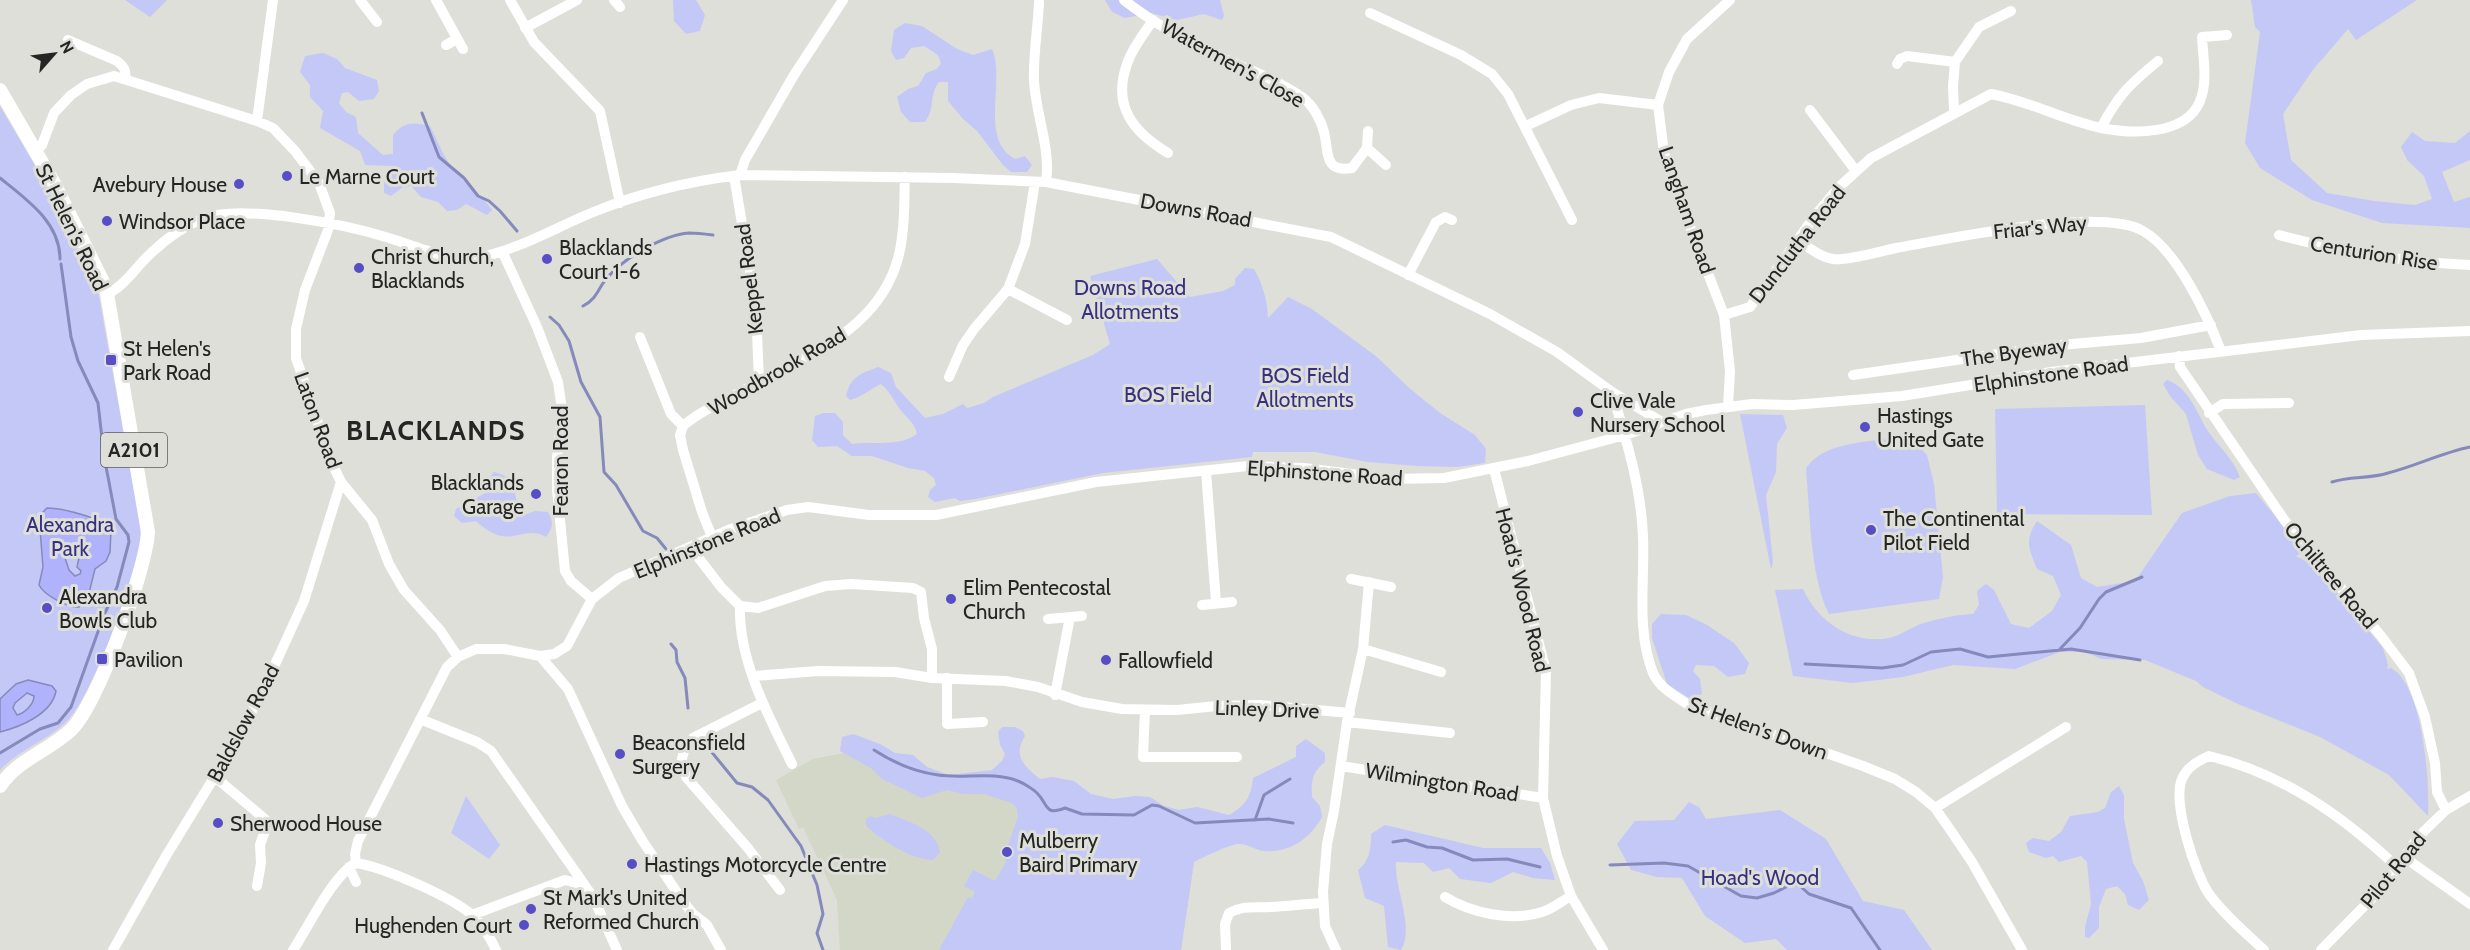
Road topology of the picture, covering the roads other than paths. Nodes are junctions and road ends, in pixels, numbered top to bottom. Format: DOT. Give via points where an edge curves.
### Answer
graph roads {
  1 [pos="273,0"];
  2 [pos="360,0"];
  3 [pos="436,0"];
  4 [pos="510,0"];
  5 [pos="577,0"];
  6 [pos="843,0"];
  7 [pos="1124,0"];
  8 [pos="1730,0"];
  9 [pos="1050,10"];
  10 [pos="2011,11"];
  11 [pos="1370,13"];
  12 [pos="376,15"];
  13 [pos="1153,20"];
  14 [pos="525,28"];
  15 [pos="2227,35"];
  16 [pos="457,39"];
  17 [pos="68,40"];
  18 [pos="446,45"];
  19 [pos="463,49"];
  20 [pos="2158,61"];
  21 [pos="1955,62"];
  22 [pos="1897,64"];
  23 [pos="125,79"];
  24 [pos="0,90"];
  25 [pos="1658,105"];
  26 [pos="1810,110"];
  27 [pos="1954,112"];
  28 [pos="257,121"];
  29 [pos="1526,126"];
  30 [pos="2101,128"];
  31 [pos="1368,131"];
  32 [pos="1367,148"];
  33 [pos="35,152"];
  34 [pos="1168,153"];
  35 [pos="1386,165"];
  36 [pos="1856,171"];
  37 [pos="737,175"];
  38 [pos="905,177"];
  39 [pos="1040,182"];
  40 [pos="620,203"];
  41 [pos="1452,220"];
  42 [pos="1572,220"];
  43 [pos="330,222"];
  44 [pos="2279,235"];
  45 [pos="1797,239"];
  46 [pos="502,251"];
  47 [pos="2470,266"];
  48 [pos="1408,274"];
  49 [pos="1008,289"];
  50 [pos="107,294"];
  51 [pos="1724,315"];
  52 [pos="1060,320"];
  53 [pos="2211,325"];
  54 [pos="2470,331"];
  55 [pos="640,337"];
  56 [pos="2221,351"];
  57 [pos="2179,356"];
  58 [pos="1853,375"];
  59 [pos="949,377"];
  60 [pos="759,382"];
  61 [pos="1612,392"];
  62 [pos="2289,403"];
  63 [pos="1728,407"];
  64 [pos="2209,413"];
  65 [pos="1662,422"];
  66 [pos="683,426"];
  67 [pos="1625,435"];
  68 [pos="1494,469"];
  69 [pos="1206,471"];
  70 [pos="341,482"];
  71 [pos="712,537"];
  72 [pos="691,548"];
  73 [pos="1351,579"];
  74 [pos="1370,582"];
  75 [pos="1391,586"];
  76 [pos="592,599"];
  77 [pos="1216,602"];
  78 [pos="1232,602"];
  79 [pos="1202,605"];
  80 [pos="740,606"];
  81 [pos="1048,619"];
  82 [pos="1363,649"];
  83 [pos="540,656"];
  84 [pos="458,657"];
  85 [pos="1441,672"];
  86 [pos="754,676"];
  87 [pos="932,678"];
  88 [pos="947,678"];
  89 [pos="1055,695"];
  90 [pos="762,703"];
  91 [pos="1145,710"];
  92 [pos="1348,718"];
  93 [pos="420,719"];
  94 [pos="983,722"];
  95 [pos="2066,727"];
  96 [pos="1450,733"];
  97 [pos="1237,757"];
  98 [pos="792,764"];
  99 [pos="1341,766"];
  100 [pos="215,777"];
  101 [pos="0,786"];
  102 [pos="2470,796"];
  103 [pos="1543,798"];
  104 [pos="1935,808"];
  105 [pos="2446,810"];
  106 [pos="2404,857"];
  107 [pos="565,858"];
  108 [pos="353,865"];
  109 [pos="2397,867"];
  110 [pos="565,880"];
  111 [pos="356,882"];
  112 [pos="584,885"];
  113 [pos="257,886"];
  114 [pos="780,890"];
  115 [pos="1571,896"];
  116 [pos="1445,897"];
  117 [pos="1323,903"];
  118 [pos="2470,904"];
  119 [pos="472,915"];
  120 [pos="113,950"];
  121 [pos="293,950"];
  122 [pos="496,950"];
  123 [pos="617,950"];
  124 [pos="722,950"];
  125 [pos="1226,950"];
  126 [pos="1336,950"];
  127 [pos="1603,950"];
  128 [pos="2022,950"];
  129 [pos="2264,950"];
  130 [pos="2321,950"];
  1 -- 28 [label="street"];
  2 -- 12 [label="street"];
  3 -- 16 [label="street"];
  4 -- 14 [label="street"];
  5 -- 14 [label="street"];
  6 -- 37 [label="street" via="794,75"];
  7 -- 13 [label="street, Watermen's Close"];
  8 -- 25 [label="street, Langham Road" via="1687,39 1669,72"];
  9 -- 39 [label="street" via="1039,6 1034,80 1047,148 1048,165"];
  10 -- 21 [label="street" via="1979,27"];
  11 -- 29 [label="street" via="1461,55 1492,74"];
  13 -- 32 [label="street, Watermen's Close" via="1308,101 1324,132 1326,154 1331,164 1341,170 1352,168"];
  13 -- 34 [label="street, Watermen's Close" via="1127,63 1123,99 1141,135"];
  14 -- 40 [label="street" via="600,111"];
  15 -- 30 [label="street" via="2202,37 2201,99 2195,111 2182,122 2165,129"];
  16 -- 18 [label="street"];
  16 -- 19 [label="street"];
  17 -- 23 [label="street" via="117,61 123,66"];
  20 -- 30 [label="street" via="2116,99"];
  21 -- 22 [label="street" via="1907,56"];
  21 -- 27 [label="street"];
  23 -- 28 [label="street"];
  23 -- 33 [label="street" via="100,79 71,96 54,113 42,145"];
  24 -- 33 [label="main road, St Helen's Road / A2101"];
  25 -- 29 [label="street" via="1599,98 1571,105"];
  25 -- 51 [label="street, Langham Road" via="1664,153 1674,185"];
  26 -- 36 [label="street"];
  27 -- 30 [label="street, Dunclutha Road" via="1991,94"];
  27 -- 36 [label="street, Dunclutha Road" via="1871,158"];
  28 -- 43 [label="street" via="273,128 314,176 328,205"];
  29 -- 42 [label="street"];
  31 -- 32 [label="street"];
  32 -- 35 [label="street"];
  33 -- 50 [label="main road, St Helen's Road / A2101" via="76,225"];
  36 -- 45 [label="street, Dunclutha Road"];
  37 -- 38 [label="street, Downs Road"];
  37 -- 40 [label="street"];
  37 -- 60 [label="street, Keppel Road" via="756,307"];
  38 -- 39 [label="street, Downs Road"];
  38 -- 60 [label="street, Woodbrook Road" via="902,239 891,281 880,300 856,325 827,346"];
  39 -- 48 [label="street, Downs Road" via="1331,237"];
  39 -- 49 [label="street" via="1025,244"];
  40 -- 46 [label="street"];
  41 -- 48 [label="street" via="1445,217 1436,222"];
  43 -- 46 [label="street" via="444,256 480,257"];
  43 -- 50 [label="street" via="236,214 203,218 174,234 115,291"];
  43 -- 70 [label="street, Laton Road" via="299,309 296,358"];
  44 -- 47 [label="street, Centurion Rise" via="2340,249"];
  45 -- 51 [label="street, Dunclutha Road" via="1750,307"];
  45 -- 53 [label="street, Friar's Way" via="1834,259 1957,237 2091,221 2118,222 2143,230 2169,252"];
  46 -- 76 [label="street, Fearon Road" via="558,382 562,410 557,489 565,571"];
  48 -- 61 [label="street, Downs Road" via="1557,352"];
  49 -- 52 [label="street"];
  49 -- 59 [label="street" via="963,345"];
  50 -- 101 [label="main road, St Helen's Road / A2101" via="147,523 146,553 118,634 82,716 66,733 15,769"];
  51 -- 63 [label="street, Langham Road" via="1730,371"];
  53 -- 56 [label="street, Friar's Way"];
  53 -- 58 [label="street, The Byeway" via="2141,338 2060,345"];
  54 -- 56 [label="street, Elphinstone Road" via="2361,335"];
  55 -- 66 [label="street" via="671,414"];
  56 -- 57 [label="street, Elphinstone Road"];
  57 -- 63 [label="street, Elphinstone Road" via="1902,396"];
  57 -- 64 [label="street, Ochiltree Road" via="2180,368"];
  60 -- 66 [label="street, Woodbrook Road"];
  61 -- 65 [label="street, Downs Road"];
  61 -- 67 [label="street"];
  62 -- 64 [label="street" via="2223,404"];
  63 -- 65 [label="street, Elphinstone Road"];
  64 -- 105 [label="street, Ochiltree Road" via="2285,521 2409,673 2425,717 2437,792"];
  65 -- 67 [label="street, Elphinstone Road"];
  66 -- 71 [label="street" via="683,450"];
  67 -- 68 [label="street, Elphinstone Road"];
  67 -- 104 [label="street, St Helen's Down" via="1643,534 1644,620 1654,676 1687,704 1863,766 1916,792"];
  68 -- 69 [label="street, Elphinstone Road" via="1425,479 1279,466"];
  68 -- 103 [label="street, Hoad's Wood Road" via="1546,671"];
  69 -- 71 [label="street, Elphinstone Road" via="1096,482 936,514 869,515 808,507 769,514"];
  69 -- 77 [label="street"];
  70 -- 84 [label="street, Laton Road" via="372,520 404,591 440,630"];
  70 -- 100 [label="street, Baldslow Road" via="304,601 240,735"];
  71 -- 72 [label="street, Elphinstone Road"];
  72 -- 76 [label="street, Elphinstone Road" via="619,578"];
  72 -- 80 [label="street"];
  73 -- 74 [label="street"];
  74 -- 75 [label="street"];
  74 -- 82 [label="street"];
  76 -- 83 [label="street, Elphinstone Road" via="567,646"];
  77 -- 78 [label="street"];
  77 -- 79 [label="street"];
  80 -- 86 [label="street"];
  80 -- 87 [label="street" via="758,608 825,586 913,588 921,592 932,649"];
  81 -- 89 [label="street" via="1076,617"];
  82 -- 85 [label="street"];
  82 -- 92 [label="street"];
  83 -- 84 [label="street" via="489,648"];
  83 -- 124 [label="street" via="568,689 641,838 682,900 707,925"];
  84 -- 93 [label="street" via="447,667"];
  86 -- 87 [label="street, Linley Drive" via="855,671"];
  86 -- 90 [label="street"];
  87 -- 88 [label="street, Linley Drive"];
  88 -- 89 [label="street, Linley Drive" via="1006,681 1038,687"];
  88 -- 94 [label="street" via="947,724"];
  89 -- 91 [label="street, Linley Drive"];
  90 -- 98 [label="street"];
  90 -- 114 [label="street" via="693,738 681,762 686,777"];
  91 -- 92 [label="street, Linley Drive" via="1260,705"];
  91 -- 97 [label="street" via="1143,757"];
  92 -- 96 [label="street"];
  92 -- 99 [label="street, Linley Drive"];
  93 -- 107 [label="street" via="491,751"];
  93 -- 108 [label="street" via="358,841"];
  95 -- 104 [label="street"];
  99 -- 103 [label="street, Wilmington Road"];
  99 -- 117 [label="street, Linley Drive" via="1327,844"];
  100 -- 113 [label="street" via="266,820"];
  100 -- 120 [label="street, Baldslow Road"];
  102 -- 105 [label="street, Pilot Road"];
  103 -- 115 [label="street, Hoad's Wood Road"];
  104 -- 128 [label="street, St Helen's Down" via="1972,862"];
  105 -- 106 [label="street, Pilot Road"];
  106 -- 109 [label="street, Pilot Road"];
  106 -- 118 [label="street"];
  107 -- 110 [label="street"];
  107 -- 112 [label="street"];
  108 -- 111 [label="street"];
  108 -- 119 [label="street" via="385,869"];
  108 -- 121 [label="street" via="334,883"];
  109 -- 129 [label="street" via="2330,810 2264,774 2209,756 2193,764 2182,779 2179,802 2195,868 2210,895"];
  109 -- 130 [label="street, Pilot Road" via="2382,888"];
  110 -- 112 [label="street"];
  110 -- 119 [label="street"];
  112 -- 123 [label="street"];
  115 -- 116 [label="street" via="1543,912 1517,917 1460,906"];
  115 -- 127 [label="street, Hoad's Wood Road"];
  117 -- 125 [label="street" via="1248,906 1229,913 1225,924"];
  117 -- 126 [label="street, Linley Drive" via="1325,926"];
  119 -- 122 [label="street"];
}
